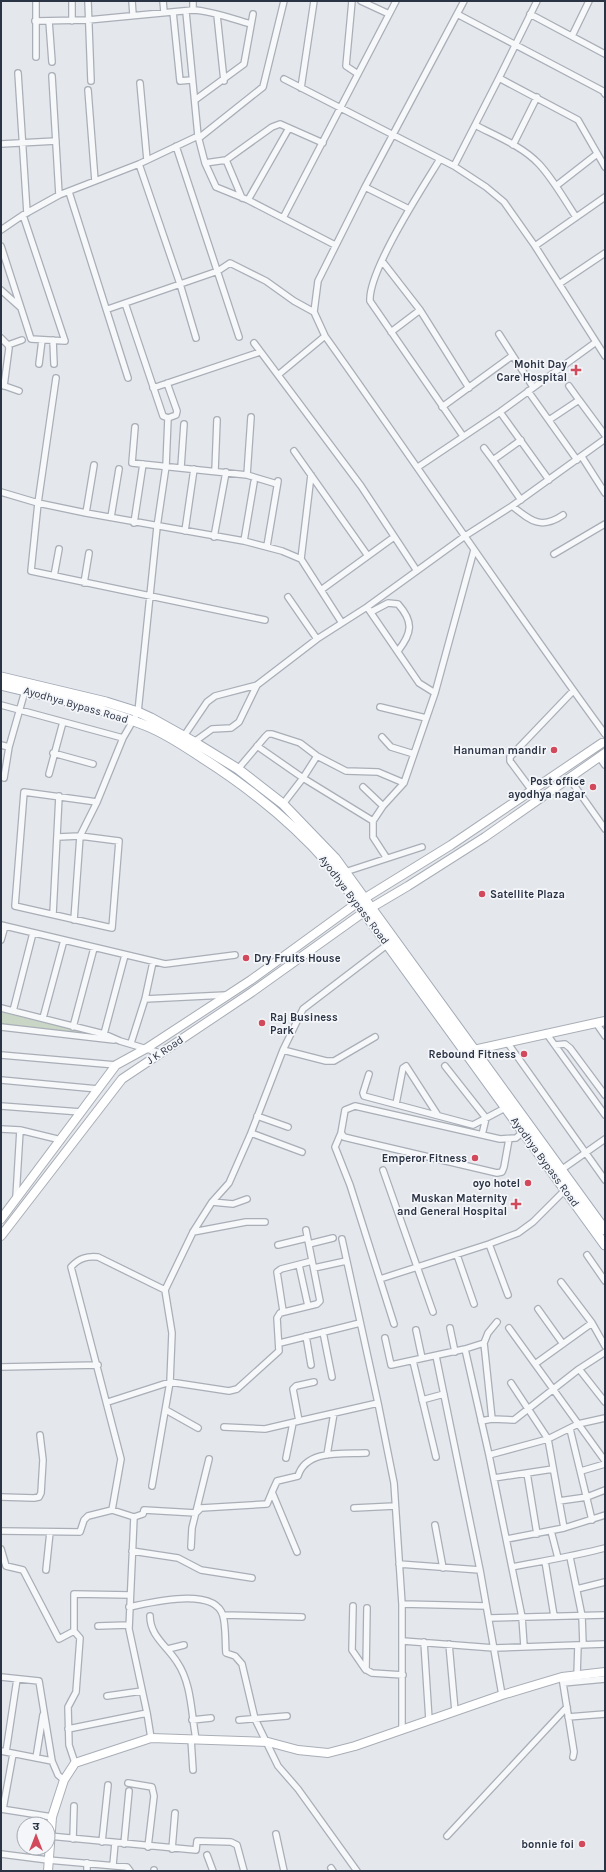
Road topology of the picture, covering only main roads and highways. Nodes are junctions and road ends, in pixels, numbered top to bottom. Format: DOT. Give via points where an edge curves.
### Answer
graph roads {
  1 [pos="1,676"];
  2 [pos="1,685"];
  3 [pos="361,901"];
  4 [pos="367,910"];
  5 [pos="469,1050"];
  6 [pos="605,1230"];
  7 [pos="605,1245"];
  1 -- 3 [label="main road, Ayodhya Bypass Road" via="138,712 238,769 283,804 317,837 345,872"];
  2 -- 3 [label="main road, Ayodhya Bypass Road" via="104,711 148,726 188,748 243,784 291,824"];
  3 -- 4 [label="main road, Ayodhya Bypass Road"];
  4 -- 5 [label="main road, Ayodhya Bypass Road"];
  4 -- 5 [label="main road, Ayodhya Bypass Road" via="388,944"];
  5 -- 6 [label="main road, Ayodhya Bypass Road"];
  5 -- 7 [label="main road, Ayodhya Bypass Road" via="505,1108"];
}
